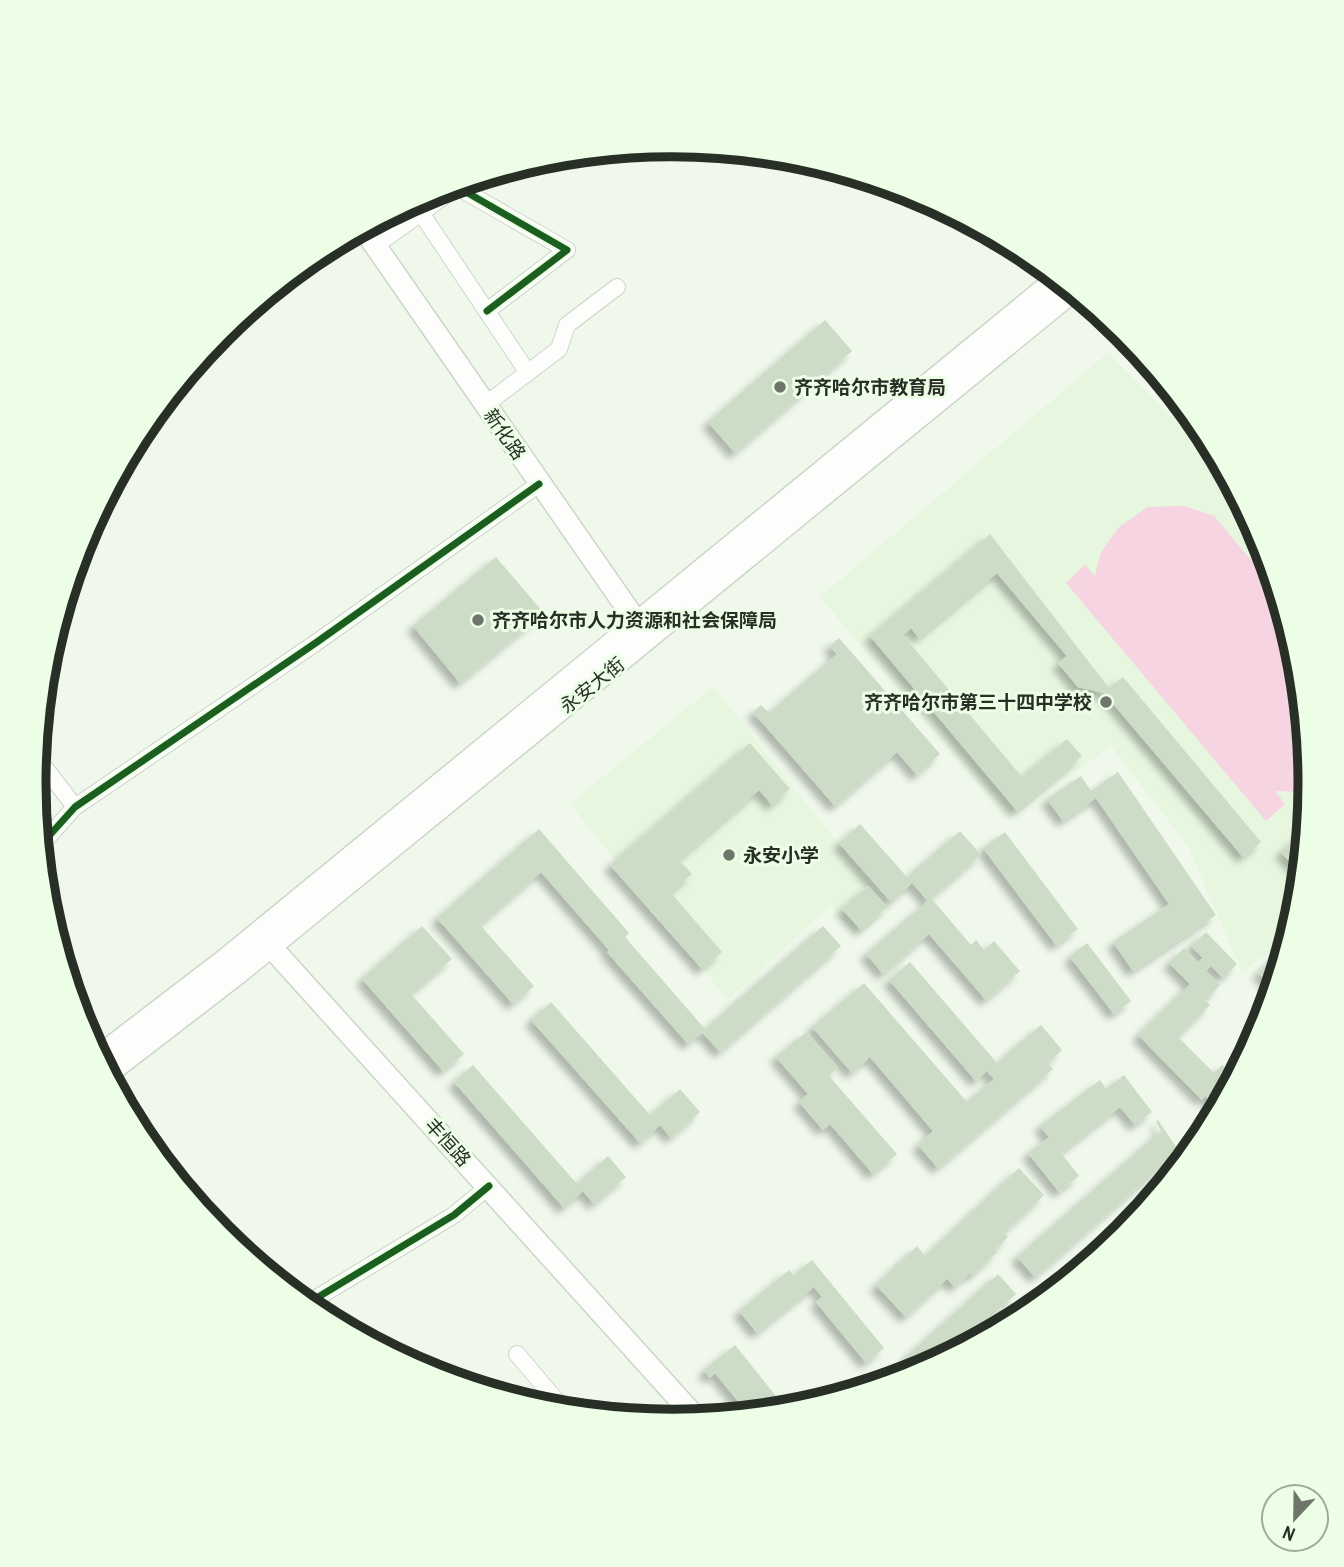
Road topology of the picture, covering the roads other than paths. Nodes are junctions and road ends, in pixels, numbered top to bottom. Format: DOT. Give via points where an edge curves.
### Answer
graph roads {
  1 [pos="466,192"];
  2 [pos="420,211"];
  3 [pos="407,217"];
  4 [pos="368,236"];
  5 [pos="375,246"];
  6 [pos="1051,284"];
  7 [pos="617,287"];
  8 [pos="1065,296"];
  9 [pos="487,311"];
  10 [pos="528,373"];
  11 [pos="485,405"];
  12 [pos="539,484"];
  13 [pos="642,631"];
  14 [pos="46,770"];
  15 [pos="75,807"];
  16 [pos="48,837"];
  17 [pos="265,940"];
  18 [pos="106,1052"];
  19 [pos="114,1068"];
  20 [pos="489,1186"];
  21 [pos="316,1298"];
  22 [pos="517,1354"];
  23 [pos="555,1399"];
  24 [pos="689,1410"];
  1 -- 9 [label="street" via="567,250"];
  2 -- 9 [label="street"];
  3 -- 5 [label="street"];
  4 -- 5 [label="main road, 新化路"];
  5 -- 11 [label="main road, 新化路"];
  6 -- 13 [label="main road, 永安大街"];
  7 -- 10 [label="street" via="567,325 559,349"];
  8 -- 13 [label="main road, 永安大街"];
  9 -- 10 [label="street"];
  10 -- 11 [label="street"];
  11 -- 12 [label="main road, 新化路"];
  12 -- 13 [label="main road, 新化路"];
  12 -- 15 [label="street"];
  13 -- 17 [label="main road, 永安大街"];
  14 -- 15 [label="street"];
  15 -- 16 [label="street"];
  17 -- 18 [label="main road, 永安大街"];
  17 -- 19 [label="main road, 永安大街"];
  17 -- 20 [label="main road, 丰恒路"];
  20 -- 21 [label="street" via="454,1215"];
  20 -- 24 [label="main road, 丰恒路"];
  22 -- 23 [label="street"];
}
